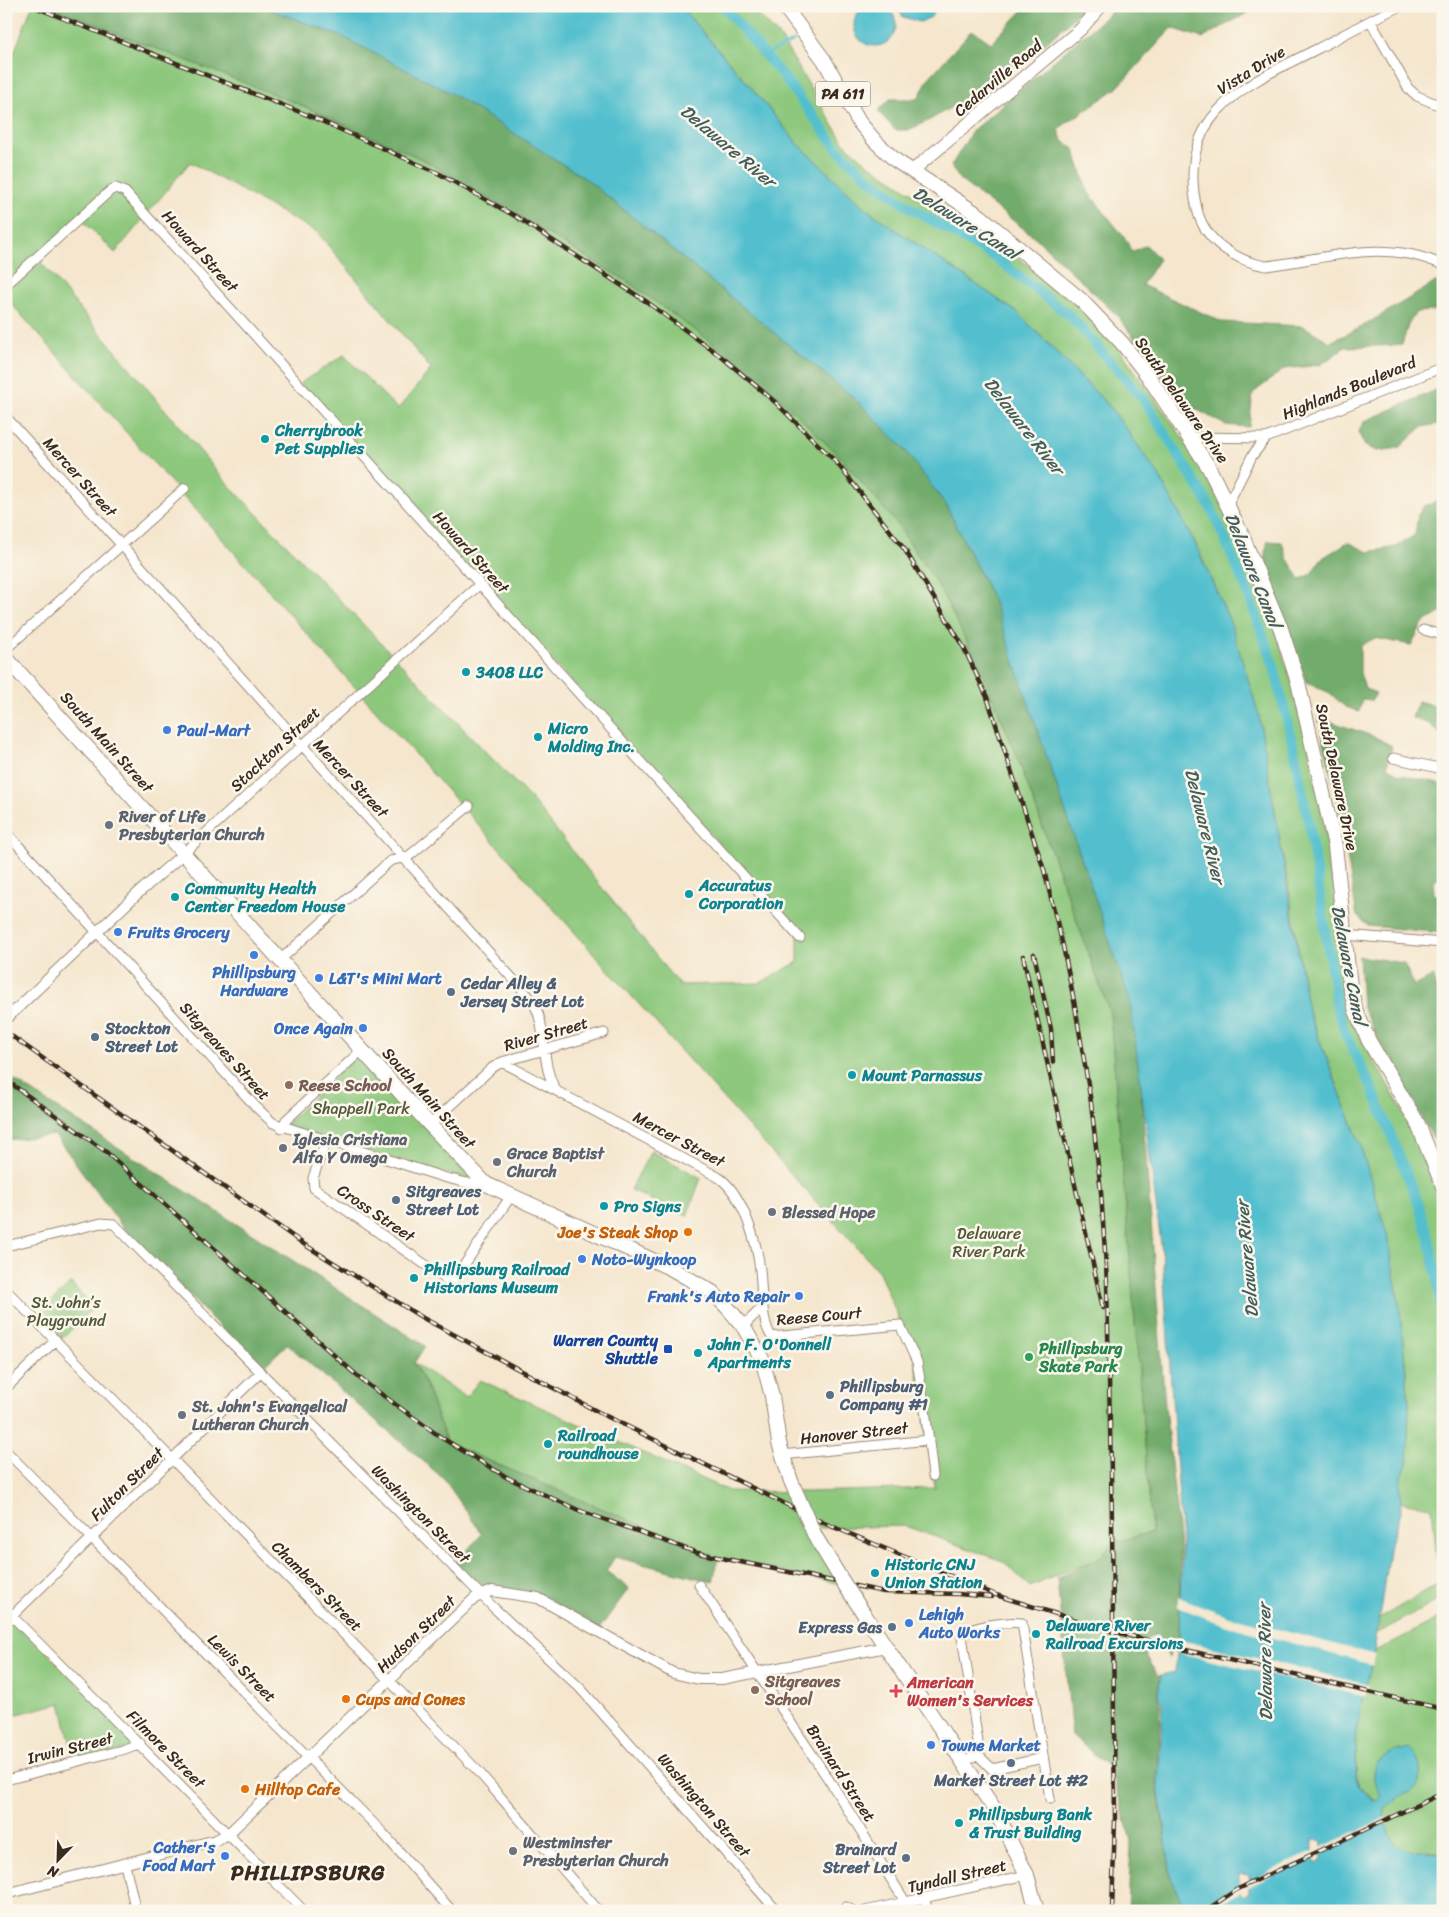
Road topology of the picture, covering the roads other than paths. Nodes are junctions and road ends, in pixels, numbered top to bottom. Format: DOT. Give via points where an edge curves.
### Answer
graph roads {
  1 [pos="784,6"];
  2 [pos="1101,6"];
  3 [pos="1401,6"];
  4 [pos="1371,22"];
  5 [pos="1443,107"];
  6 [pos="912,171"];
  7 [pos="1443,265"];
  8 [pos="6,285"];
  9 [pos="1443,367"];
  10 [pos="6,417"];
  11 [pos="1190,437"];
  12 [pos="1266,438"];
  13 [pos="185,488"];
  14 [pos="1228,504"];
  15 [pos="122,545"];
  16 [pos="480,584"];
  17 [pos="1423,630"];
  18 [pos="1443,634"];
  19 [pos="6,649"];
  20 [pos="6,658"];
  21 [pos="300,745"];
  22 [pos="1392,758"];
  23 [pos="1443,769"];
  24 [pos="469,806"];
  25 [pos="6,832"];
  26 [pos="184,853"];
  27 [pos="404,858"];
  28 [pos="98,934"];
  29 [pos="1345,934"];
  30 [pos="800,938"];
  31 [pos="1443,942"];
  32 [pos="280,960"];
  33 [pos="6,1019"];
  34 [pos="604,1033"];
  35 [pos="545,1049"];
  36 [pos="362,1050"];
  37 [pos="502,1062"];
  38 [pos="556,1090"];
  39 [pos="430,1125"];
  40 [pos="282,1128"];
  41 [pos="326,1141"];
  42 [pos="486,1184"];
  43 [pos="1443,1186"];
  44 [pos="511,1196"];
  45 [pos="6,1246"];
  46 [pos="6,1290"];
  47 [pos="763,1307"];
  48 [pos="743,1326"];
  49 [pos="56,1340"];
  50 [pos="261,1372"];
  51 [pos="6,1388"];
  52 [pos="929,1440"];
  53 [pos="6,1451"];
  54 [pos="782,1455"];
  55 [pos="172,1460"];
  56 [pos="933,1476"];
  57 [pos="93,1539"];
  58 [pos="699,1585"];
  59 [pos="480,1594"];
  60 [pos="9,1613"];
  61 [pos="886,1647"];
  62 [pos="756,1672"];
  63 [pos="389,1680"];
  64 [pos="140,1743"];
  65 [pos="977,1754"];
  66 [pos="309,1758"];
  67 [pos="1043,1758"];
  68 [pos="964,1763"];
  69 [pos="6,1780"];
  70 [pos="1050,1799"];
  71 [pos="228,1834"];
  72 [pos="124,1865"];
  73 [pos="1026,1875"];
  74 [pos="6,1894"];
  75 [pos="925,1899"];
  76 [pos="906,1903"];
  77 [pos="136,1911"];
  78 [pos="304,1911"];
  79 [pos="452,1911"];
  80 [pos="599,1911"];
  81 [pos="777,1911"];
  82 [pos="867,1911"];
  83 [pos="927,1911"];
  84 [pos="1037,1911"];
  1 -- 6 [label="main road, South Delaware Drive / PA 611" via="824,60 867,132 884,151"];
  2 -- 6 [label="main road, Cedarville Road" via="1081,29"];
  3 -- 4 [label="street, Vista Drive"];
  4 -- 5 [label="street" via="1408,88 1417,96"];
  4 -- 7 [label="street, Vista Drive" via="1281,67 1241,90 1219,108 1204,127 1193,158 1193,193 1198,213 1217,242 1239,260 1248,263 1266,266 1373,250 1416,254"];
  6 -- 11 [label="main road, South Delaware Drive / PA 611" via="980,216 1081,300 1130,353"];
  8 -- 16 [label="street, Howard Street" via="111,190 118,188 133,200"];
  9 -- 12 [label="street, Highlands Boulevard"];
  10 -- 15 [label="street, Mercer Street"];
  11 -- 12 [label="street, Highlands Boulevard"];
  11 -- 14 [label="main road, South Delaware Drive / PA 611"];
  12 -- 14 [label="street" via="1252,456"];
  13 -- 15 [label="street"];
  14 -- 29 [label="main road, South Delaware Drive / PA 611" via="1281,629 1298,682 1335,846"];
  15 -- 19 [label="street"];
  15 -- 21 [label="street, Mercer Street"];
  16 -- 21 [label="street, Stockton Street"];
  16 -- 30 [label="street, Howard Street"];
  17 -- 18 [label="street"];
  20 -- 26 [label="main road, South Main Street"];
  21 -- 26 [label="street, Stockton Street"];
  21 -- 27 [label="street, Mercer Street"];
  22 -- 23 [label="street"];
  24 -- 27 [label="street"];
  25 -- 28 [label="street, Sitgreaves Street"];
  26 -- 28 [label="street, Stockton Street"];
  26 -- 32 [label="main road, South Main Street"];
  27 -- 32 [label="street" via="390,861"];
  27 -- 35 [label="street, Mercer Street" via="531,999 538,1013"];
  28 -- 33 [label="street, Stockton Street"];
  28 -- 40 [label="street, Sitgreaves Street" via="256,1107"];
  29 -- 31 [label="street"];
  29 -- 43 [label="main road, South Delaware Drive / PA 611" via="1352,993 1363,1028 1417,1122"];
  32 -- 36 [label="main road, South Main Street"];
  34 -- 35 [label="street, River Street"];
  35 -- 37 [label="street, River Street"];
  35 -- 38 [label="street, Mercer Street"];
  36 -- 39 [label="main road, South Main Street"];
  36 -- 40 [label="street" via="286,1120"];
  37 -- 38 [label="street, Mercer Street"];
  37 -- 39 [label="street, River Street"];
  38 -- 47 [label="street, Mercer Street" via="732,1187 757,1249"];
  39 -- 42 [label="main road, South Main Street"];
  40 -- 41 [label="street, Sitgreaves Street"];
  41 -- 42 [label="street, Sitgreaves Street" via="467,1183"];
  41 -- 44 [label="street, Cross Street" via="313,1178 314,1188 448,1281 454,1280"];
  42 -- 44 [label="main road, South Main Street"];
  44 -- 48 [label="main road, South Main Street" via="672,1269 712,1292"];
  45 -- 50 [label="street, Washington Street" via="101,1223 114,1224"];
  46 -- 49 [label="street, Chambers Street"];
  47 -- 48 [label="street"];
  47 -- 52 [label="street, Reese Court" via="770,1335 776,1338 900,1325 917,1362"];
  48 -- 54 [label="main road, South Main Street" via="767,1372"];
  49 -- 51 [label="street"];
  49 -- 55 [label="street, Chambers Street"];
  50 -- 55 [label="street, Fulton Street"];
  50 -- 59 [label="street, Washington Street"];
  52 -- 54 [label="street, Hanover Street"];
  52 -- 56 [label="street"];
  53 -- 57 [label="street, Lewis Street"];
  54 -- 61 [label="main road, South Main Street, bridge" via="815,1536"];
  55 -- 57 [label="street, Fulton Street"];
  55 -- 63 [label="street, Chambers Street"];
  57 -- 60 [label="street, Fulton Street"];
  57 -- 66 [label="street, Lewis Street"];
  58 -- 62 [label="street, Brainard Street"];
  59 -- 62 [label="street, Hudson Street" via="492,1590 538,1598 673,1673 710,1680"];
  59 -- 63 [label="street, Hudson Street"];
  59 -- 81 [label="street, Washington Street" via="586,1695"];
  60 -- 64 [label="street, Filmore Street"];
  61 -- 62 [label="street, Hudson Street"];
  61 -- 68 [label="main road, South Main Street"];
  62 -- 76 [label="street, Brainard Street"];
  63 -- 66 [label="street, Hudson Street"];
  63 -- 80 [label="street, Chambers Street" via="478,1771"];
  64 -- 69 [label="street, Irwin Street"];
  64 -- 71 [label="street, Filmore Street"];
  65 -- 67 [label="street" via="992,1769"];
  65 -- 67 [label="street" via="978,1742 962,1636 968,1630 1022,1622"];
  65 -- 68 [label="street"];
  66 -- 71 [label="street, Hudson Street"];
  66 -- 79 [label="street, Lewis Street" via="399,1850"];
  67 -- 70 [label="street"];
  68 -- 73 [label="main road, South Main Street" via="996,1810"];
  71 -- 72 [label="street, Hudson Street"];
  71 -- 78 [label="street, Filmore Street"];
  72 -- 74 [label="street, Hudson Street"];
  72 -- 77 [label="street"];
  73 -- 75 [label="street, Tyndall Street"];
  73 -- 84 [label="main road, South Main Street"];
  75 -- 76 [label="street, Tyndall Street"];
  75 -- 83 [label="street"];
  76 -- 82 [label="street, Tyndall Street"];
}
